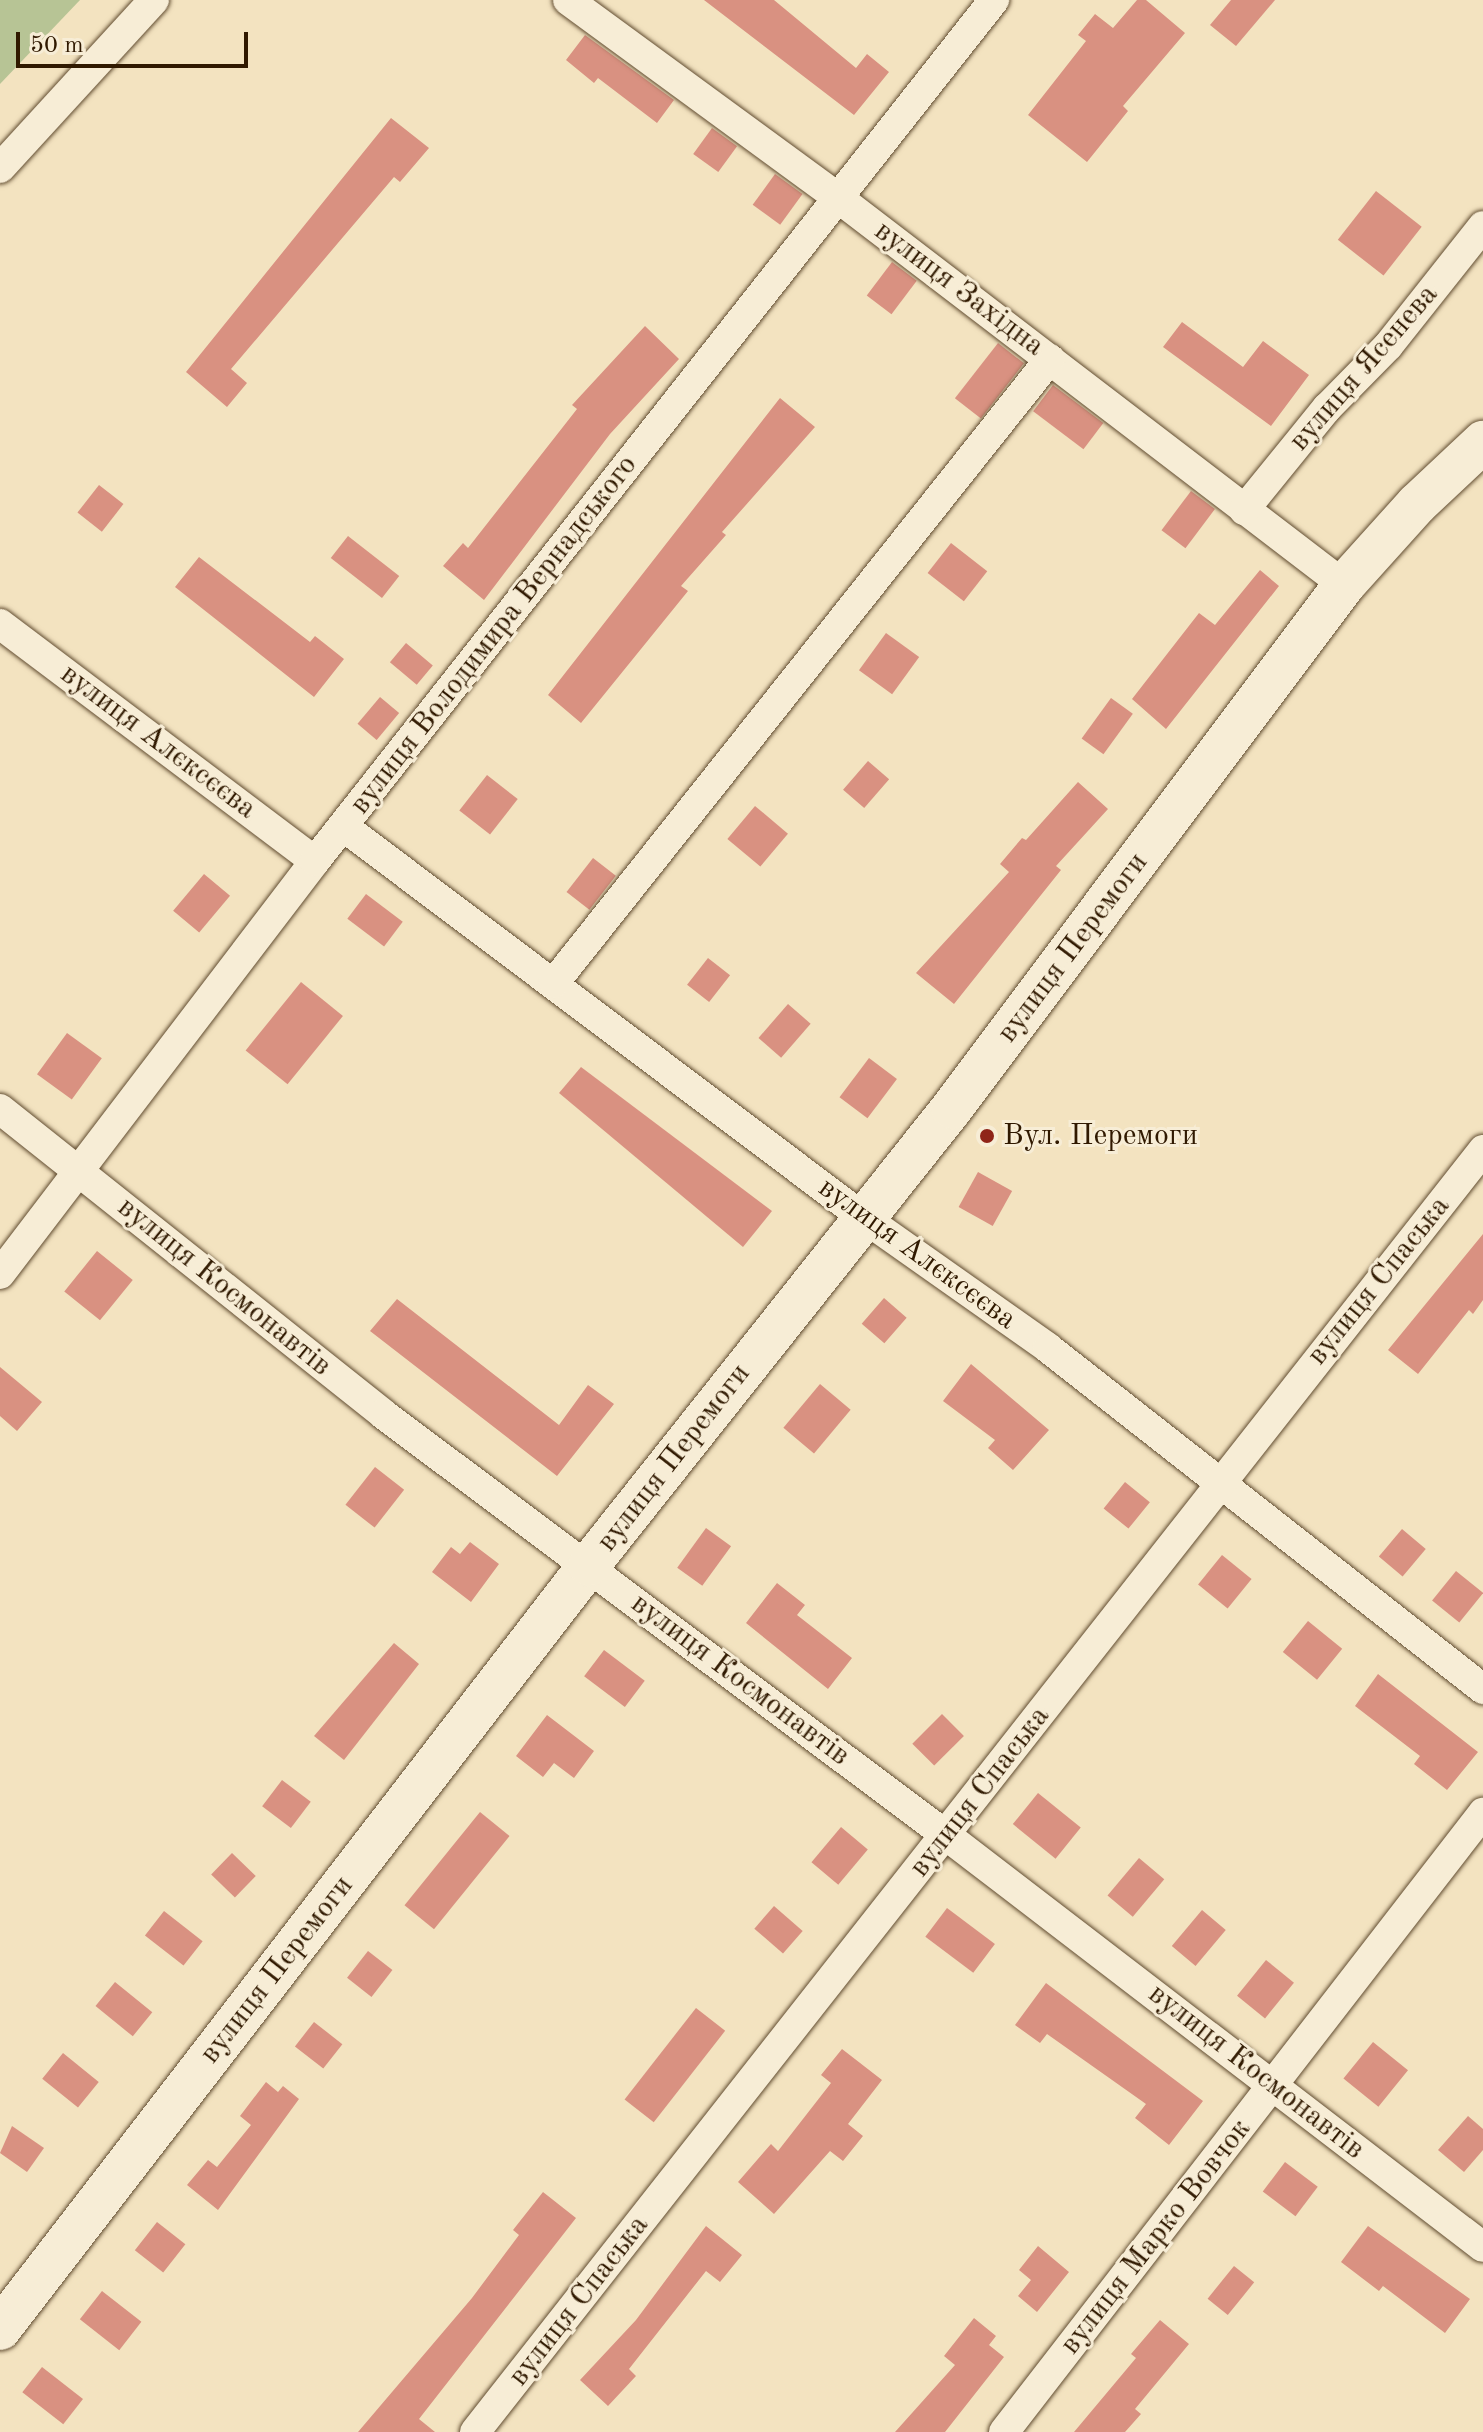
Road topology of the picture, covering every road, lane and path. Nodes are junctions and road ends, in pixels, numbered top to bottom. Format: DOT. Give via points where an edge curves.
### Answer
graph roads {
  1 [pos="154,0"];
  2 [pos="568,0"];
  3 [pos="994,0"];
  4 [pos="0,168"];
  5 [pos="837,197"];
  6 [pos="1483,226"];
  7 [pos="1050,359"];
  8 [pos="1483,442"];
  9 [pos="1244,510"];
  10 [pos="1344,585"];
  11 [pos="0,624"];
  12 [pos="344,827"];
  13 [pos="315,861"];
  14 [pos="554,983"];
  15 [pos="0,1109"];
  16 [pos="1483,1150"];
  17 [pos="79,1172"];
  18 [pos="864,1218"];
  19 [pos="0,1274"];
  20 [pos="1218,1484"];
  21 [pos="589,1565"];
  22 [pos="1483,1689"];
  23 [pos="1483,1813"];
  24 [pos="947,1836"];
  25 [pos="1274,2085"];
  26 [pos="1483,2247"];
  27 [pos="0,2329"];
  28 [pos="475,2432"];
  29 [pos="1004,2432"];
  1 -- 4 [label="street"];
  2 -- 5 [label="street, вулиця Західна"];
  3 -- 5 [label="street, вулиця Володимира Вернадського"];
  5 -- 7 [label="street, вулиця Західна"];
  5 -- 12 [label="street, вулиця Володимира Вернадського"];
  6 -- 9 [label="street, вулиця Ясенева" via="1388,346 1327,408"];
  7 -- 9 [label="street, вулиця Західна"];
  7 -- 14 [label="street"];
  8 -- 10 [label="main road, вулиця Перемоги" via="1417,504"];
  9 -- 10 [label="street, вулиця Західна"];
  10 -- 18 [label="main road, вулиця Перемоги"];
  11 -- 13 [label="street, вулиця Алєксєєва"];
  12 -- 13 [label="street, вулиця Володимира Вернадського"];
  12 -- 14 [label="street, вулиця Алєксєєва"];
  13 -- 17 [label="street, вулиця Володимира Вернадського"];
  14 -- 18 [label="street, вулиця Алєксєєва"];
  15 -- 17 [label="street, вулиця Космонавтів"];
  16 -- 20 [label="street, вулиця Спаська"];
  17 -- 19 [label="street, вулиця Володимира Вернадського"];
  17 -- 21 [label="street, вулиця Космонавтів" via="383,1414"];
  18 -- 20 [label="street, вулиця Алєксєєва" via="1048,1348"];
  18 -- 21 [label="main road, вулиця Перемоги"];
  20 -- 22 [label="street, вулиця Алєксєєва"];
  20 -- 24 [label="street, вулиця Спаська"];
  21 -- 24 [label="street, вулиця Космонавтів"];
  21 -- 27 [label="main road, вулиця Перемоги"];
  23 -- 25 [label="street, вулиця Марко Вовчок"];
  24 -- 25 [label="street, вулиця Космонавтів"];
  24 -- 28 [label="street, вулиця Спаська"];
  25 -- 26 [label="street, вулиця Космонавтів"];
  25 -- 29 [label="street, вулиця Марко Вовчок"];
}
